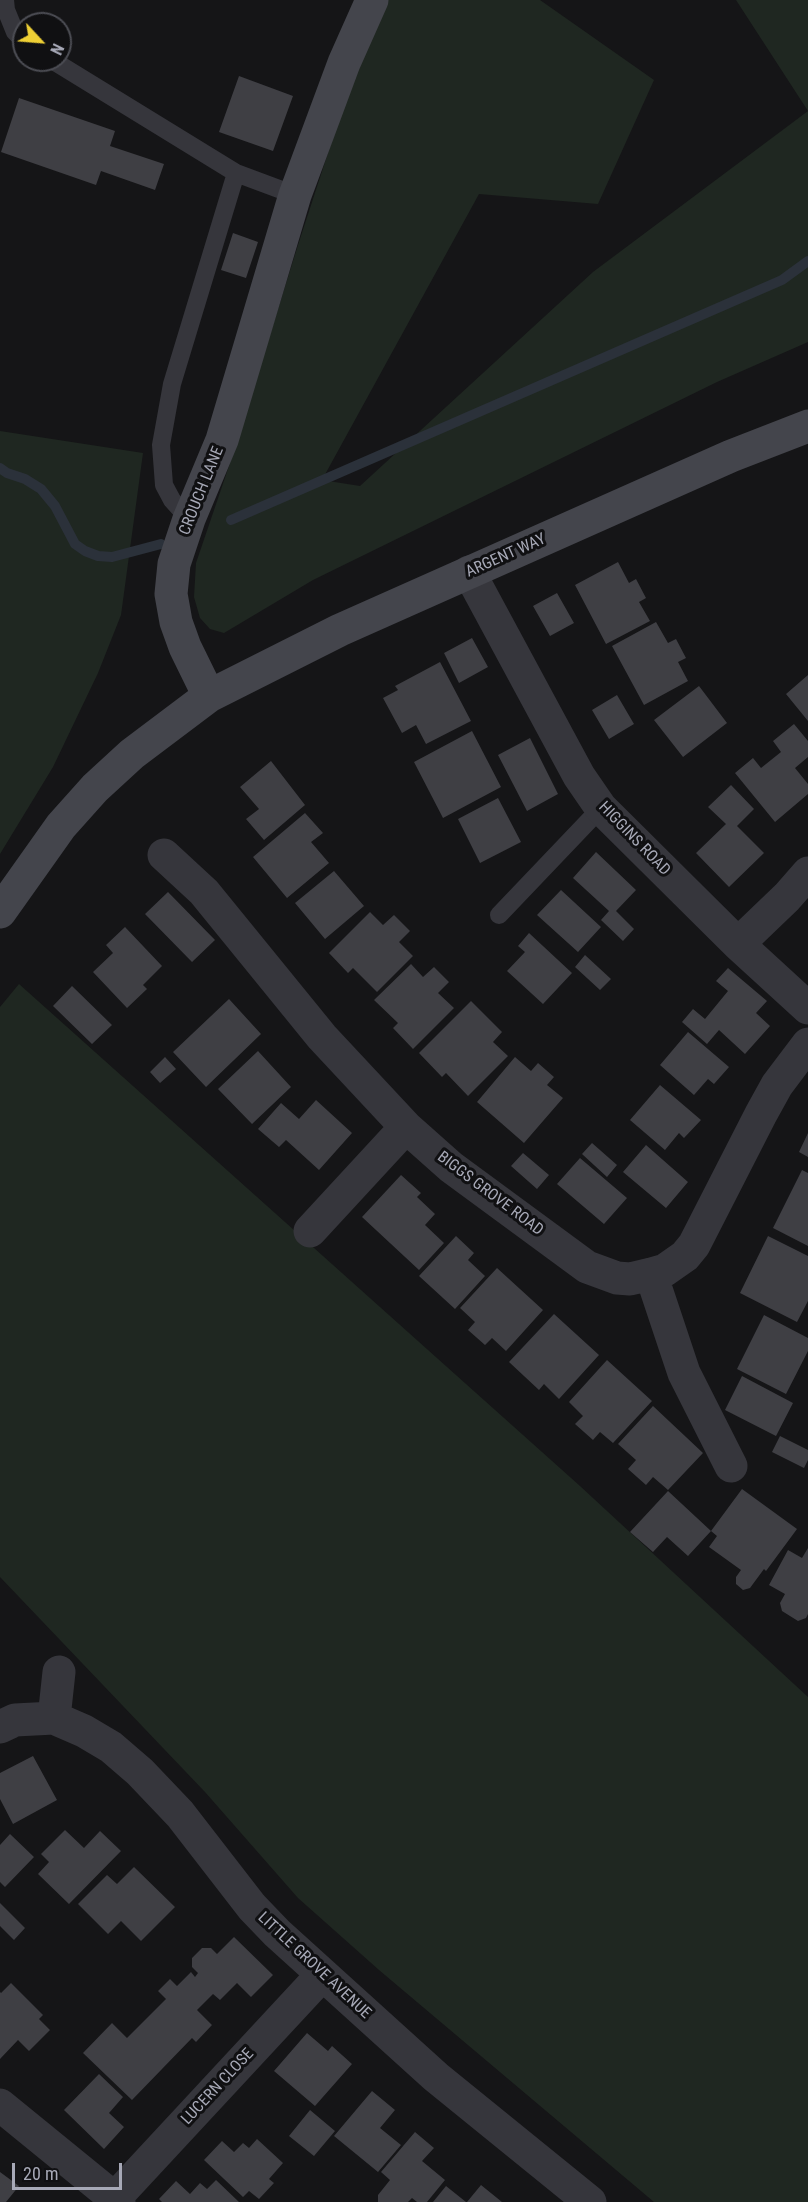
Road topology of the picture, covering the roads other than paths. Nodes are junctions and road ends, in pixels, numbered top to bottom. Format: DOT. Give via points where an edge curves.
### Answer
graph roads {
  1 [pos="5,0"];
  2 [pos="372,0"];
  3 [pos="12,25"];
  4 [pos="72,72"];
  5 [pos="236,173"];
  6 [pos="295,195"];
  7 [pos="808,426"];
  8 [pos="189,519"];
  9 [pos="469,572"];
  10 [pos="209,696"];
  11 [pos="602,808"];
  12 [pos="164,855"];
  13 [pos="808,873"];
  14 [pos="0,912"];
  15 [pos="499,915"];
  16 [pos="738,944"];
  17 [pos="808,1008"];
  18 [pos="808,1044"];
  19 [pos="405,1127"];
  20 [pos="310,1231"];
  21 [pos="651,1274"];
  22 [pos="731,1466"];
  23 [pos="59,1672"];
  24 [pos="54,1718"];
  25 [pos="0,1727"];
  26 [pos="322,1975"];
  27 [pos="0,2105"];
  28 [pos="117,2200"];
  29 [pos="590,2202"];
  1 -- 3 [label="lane"];
  2 -- 6 [label="street, CROUCH LANE"];
  4 -- 5 [label="lane"];
  5 -- 6 [label="lane"];
  5 -- 8 [label="lane" via="171,384 161,445 164,485 172,501"];
  6 -- 8 [label="street, CROUCH LANE" via="222,440"];
  7 -- 9 [label="street, ARGENT WAY"];
  8 -- 10 [label="street, CROUCH LANE" via="174,564 171,594 184,647"];
  9 -- 10 [label="street, ARGENT WAY" via="340,630"];
  9 -- 11 [label="street, HIGGINS ROAD" via="579,776"];
  10 -- 14 [label="street" via="132,754 96,788 61,826"];
  11 -- 15 [label="lane"];
  11 -- 16 [label="street, HIGGINS ROAD"];
  12 -- 19 [label="street, BIGGS GROVE ROAD" via="204,892 322,1037"];
  13 -- 16 [label="street"];
  16 -- 17 [label="street, HIGGINS ROAD"];
  18 -- 21 [label="street, BIGGS GROVE ROAD" via="777,1085 694,1245 676,1263"];
  19 -- 20 [label="street"];
  19 -- 21 [label="street, BIGGS GROVE ROAD" via="451,1167 587,1267 617,1278"];
  21 -- 22 [label="street" via="684,1373"];
  23 -- 24 [label="street"];
  24 -- 25 [label="street, LITTLE GROVE AVENUE" via="15,1720"];
  24 -- 26 [label="street, LITTLE GROVE AVENUE" via="111,1747 140,1772 180,1814 252,1907"];
  26 -- 28 [label="street, LUCERN CLOSE"];
  26 -- 29 [label="street, LITTLE GROVE AVENUE" via="436,2077"];
  27 -- 28 [label="street, LUCERN CLOSE"];
}
